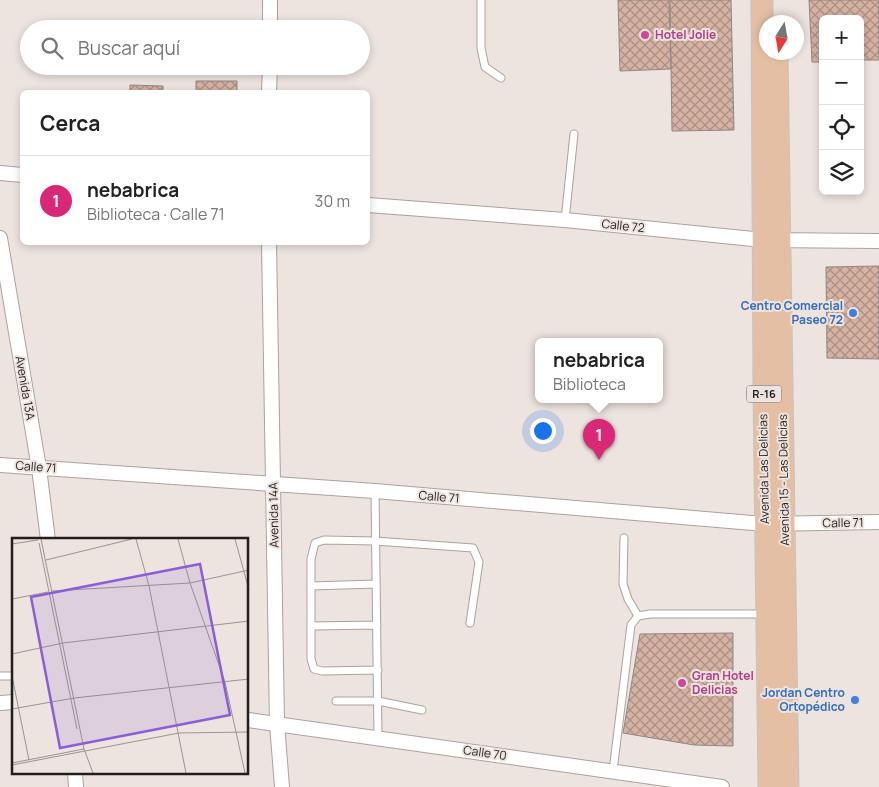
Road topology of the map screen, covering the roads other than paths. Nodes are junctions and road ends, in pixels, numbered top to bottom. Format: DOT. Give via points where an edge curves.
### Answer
graph roads {
  1 [pos="270,0"];
  2 [pos="481,0"];
  3 [pos="762,0"];
  4 [pos="776,0"];
  5 [pos="777,15"];
  6 [pos="270,20"];
  7 [pos="777,60"];
  8 [pos="270,75"];
  9 [pos="501,78"];
  10 [pos="269,90"];
  11 [pos="574,134"];
  12 [pos="0,173"];
  13 [pos="20,175"];
  14 [pos="370,205"];
  15 [pos="565,220"];
  16 [pos="0,238"];
  17 [pos="771,240"];
  18 [pos="879,241"];
  19 [pos="269,245"];
  20 [pos="0,465"];
  21 [pos="39,468"];
  22 [pos="273,484"];
  23 [pos="375,491"];
  24 [pos="879,522"];
  25 [pos="775,524"];
  26 [pos="48,538"];
  27 [pos="624,538"];
  28 [pos="375,541"];
  29 [pos="376,584"];
  30 [pos="312,586"];
  31 [pos="767,614"];
  32 [pos="638,616"];
  33 [pos="470,623"];
  34 [pos="311,626"];
  35 [pos="376,626"];
  36 [pos="378,670"];
  37 [pos="336,701"];
  38 [pos="378,701"];
  39 [pos="422,710"];
  40 [pos="249,720"];
  41 [pos="277,724"];
  42 [pos="378,738"];
  43 [pos="613,772"];
  44 [pos="76,774"];
  45 [pos="76,787"];
  46 [pos="282,787"];
  47 [pos="722,787"];
  48 [pos="769,787"];
  49 [pos="788,787"];
  1 -- 6 [label="street"];
  2 -- 9 [label="lane" via="481,48 485,67"];
  3 -- 17 [label="main road, Avenida Las Delicias / R-16"];
  4 -- 5 [label="main road"];
  7 -- 17 [label="main road, R-16"];
  8 -- 10 [label="street"];
  11 -- 15 [label="lane"];
  12 -- 13 [label="street"];
  14 -- 15 [label="street, Calle 72"];
  15 -- 17 [label="street, Calle 72"];
  16 -- 21 [label="street, Avenida 13A"];
  17 -- 18 [label="street, Calle 72"];
  17 -- 25 [label="main road, Avenida Las Delicias / R-16"];
  19 -- 22 [label="street, Avenida 14A"];
  20 -- 21 [label="street, Calle 71"];
  21 -- 22 [label="street, Calle 71"];
  21 -- 26 [label="street, Avenida 13A"];
  22 -- 23 [label="street, Calle 71"];
  22 -- 41 [label="street, Avenida 14A"];
  23 -- 25 [label="street, Calle 71"];
  23 -- 28 [label="lane"];
  24 -- 25 [label="street, Calle 71"];
  25 -- 31 [label="main road, Avenida Las Delicias / R-16"];
  25 -- 49 [label="main road, Avenida 15 - Las Delicias / R-16"];
  27 -- 32 [label="lane" via="623,584"];
  28 -- 29 [label="lane"];
  28 -- 30 [label="lane" via="324,540 315,543"];
  28 -- 33 [label="lane" via="473,548 479,562"];
  29 -- 30 [label="lane"];
  29 -- 35 [label="lane"];
  30 -- 34 [label="lane"];
  31 -- 32 [label="lane"];
  31 -- 48 [label="main road, Avenida Las Delicias / R-16"];
  32 -- 43 [label="lane" via="631,625"];
  34 -- 35 [label="lane"];
  34 -- 36 [label="lane" via="314,670"];
  35 -- 36 [label="lane"];
  36 -- 38 [label="lane"];
  37 -- 38 [label="lane"];
  38 -- 39 [label="lane"];
  38 -- 42 [label="lane"];
  40 -- 41 [label="street, Calle 70"];
  41 -- 42 [label="street, Calle 70"];
  41 -- 46 [label="street, Avenida 14A"];
  42 -- 43 [label="street, Calle 70"];
  43 -- 47 [label="street, Calle 70"];
  44 -- 45 [label="street"];
}
